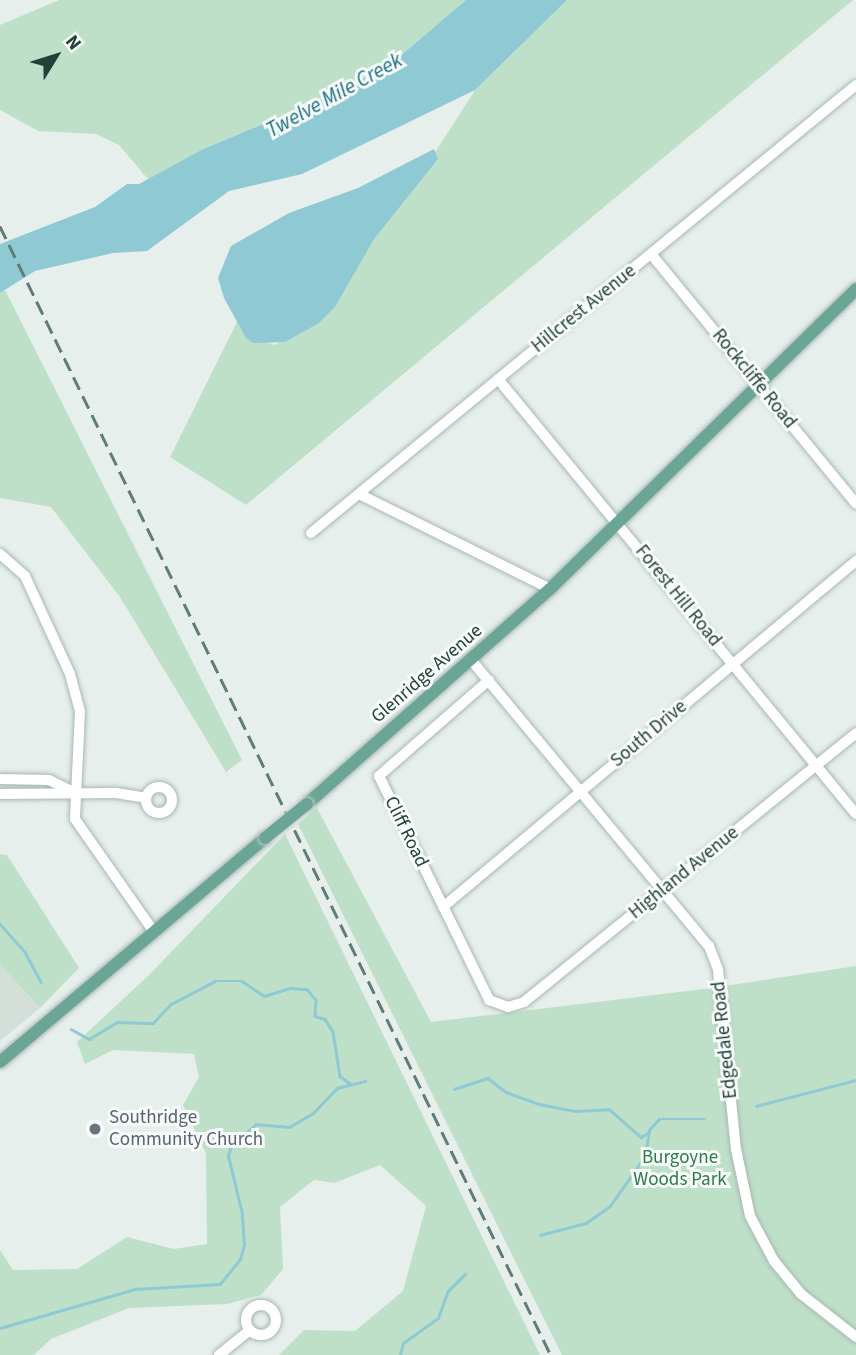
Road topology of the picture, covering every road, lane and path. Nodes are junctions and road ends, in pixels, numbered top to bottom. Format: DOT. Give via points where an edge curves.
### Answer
graph roads {
  1 [pos="856,85"];
  2 [pos="651,254"];
  3 [pos="856,289"];
  4 [pos="498,379"];
  5 [pos="758,385"];
  6 [pos="359,494"];
  7 [pos="856,504"];
  8 [pos="619,523"];
  9 [pos="311,533"];
  10 [pos="0,554"];
  11 [pos="856,561"];
  12 [pos="550,590"];
  13 [pos="471,661"];
  14 [pos="732,664"];
  15 [pos="489,680"];
  16 [pos="856,733"];
  17 [pos="817,766"];
  18 [pos="0,779"];
  19 [pos="581,792"];
  20 [pos="77,793"];
  21 [pos="0,794"];
  22 [pos="146,798"];
  23 [pos="856,814"];
  24 [pos="662,890"];
  25 [pos="443,907"];
  26 [pos="154,932"];
  27 [pos="508,1007"];
  28 [pos="0,1062"];
  29 [pos="249,1331"];
  30 [pos="856,1337"];
  31 [pos="219,1355"];
  1 -- 2 [label="street, Hillcrest Avenue"];
  2 -- 4 [label="street, Hillcrest Avenue"];
  2 -- 5 [label="street, Rockcliffe Road"];
  3 -- 5 [label="main road, Glenridge Avenue"];
  4 -- 6 [label="street, Hillcrest Avenue"];
  4 -- 8 [label="street, Forest Hill Road"];
  5 -- 7 [label="street, Rockcliffe Road"];
  5 -- 8 [label="main road, Glenridge Avenue"];
  6 -- 9 [label="street, Hillcrest Avenue"];
  6 -- 12 [label="street"];
  8 -- 12 [label="main road, Glenridge Avenue"];
  8 -- 14 [label="street, Forest Hill Road"];
  10 -- 20 [label="street" via="25,576 70,674 80,711"];
  11 -- 14 [label="street, South Drive"];
  12 -- 13 [label="main road, Glenridge Avenue"];
  13 -- 15 [label="street, Edgedale Road"];
  13 -- 26 [label="main road, Glenridge Avenue, bridge"];
  14 -- 17 [label="street, Forest Hill Road"];
  14 -- 19 [label="street, South Drive"];
  15 -- 19 [label="street, Edgedale Road"];
  15 -- 25 [label="street, Cliff Road" via="379,776"];
  16 -- 17 [label="street, Highland Avenue"];
  17 -- 23 [label="street, Forest Hill Road"];
  17 -- 24 [label="street, Highland Avenue"];
  18 -- 20 [label="street" via="49,780"];
  19 -- 24 [label="street, Edgedale Road"];
  19 -- 25 [label="street, South Drive"];
  20 -- 21 [label="street"];
  20 -- 22 [label="street"];
  20 -- 26 [label="street" via="75,819"];
  24 -- 27 [label="street, Highland Avenue" via="524,1002"];
  24 -- 30 [label="street, Edgedale Road" via="709,946 718,970 736,1150 750,1216 775,1261 801,1294"];
  25 -- 27 [label="street, Cliff Road" via="489,1000"];
  26 -- 28 [label="main road, Glenridge Avenue"];
  29 -- 31 [label="street"];
}
